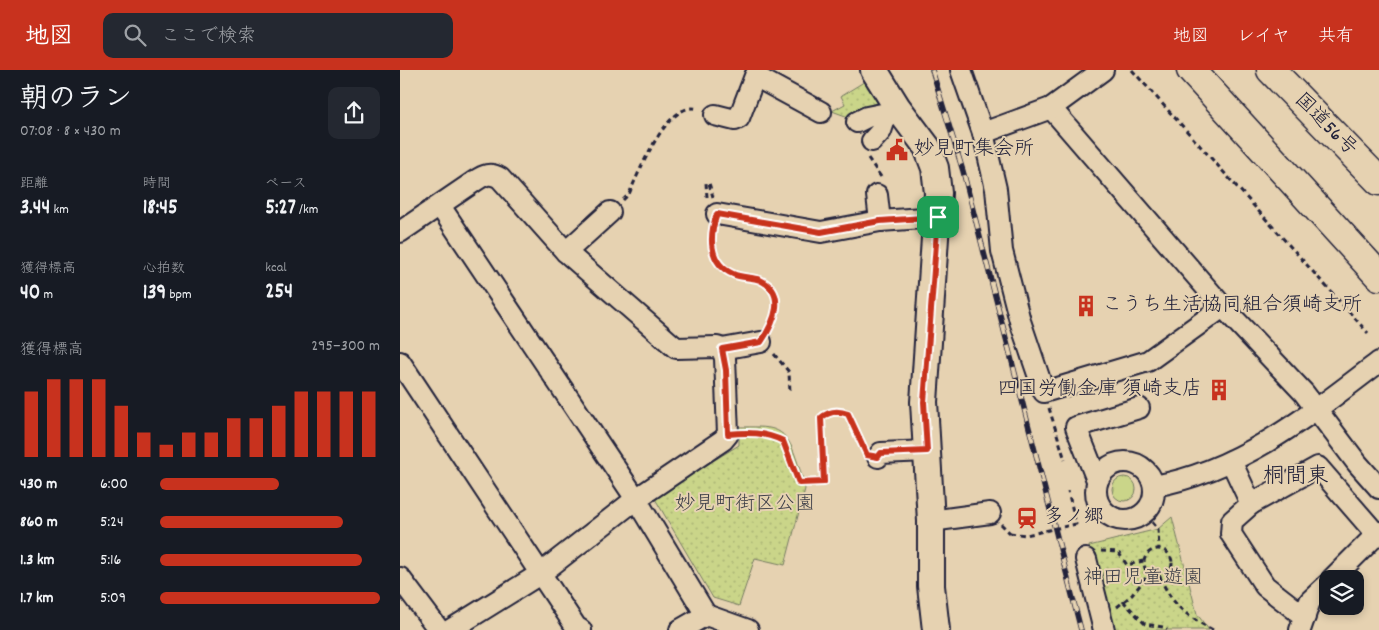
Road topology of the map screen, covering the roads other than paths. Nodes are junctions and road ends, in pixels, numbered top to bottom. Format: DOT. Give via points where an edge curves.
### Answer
graph roads {
  1 [pos="874,70"];
  2 [pos="961,70"];
  3 [pos="1103,70"];
  4 [pos="1191,70"];
  5 [pos="1271,70"];
  6 [pos="751,72"];
  7 [pos="1051,108"];
  8 [pos="892,110"];
  9 [pos="821,112"];
  10 [pos="716,116"];
  11 [pos="857,122"];
  12 [pos="983,133"];
  13 [pos="872,141"];
  14 [pos="1378,175"];
  15 [pos="877,195"];
  16 [pos="440,206"];
  17 [pos="610,212"];
  18 [pos="717,214"];
  19 [pos="938,217"];
  20 [pos="880,221"];
  21 [pos="400,232"];
  22 [pos="566,252"];
  23 [pos="1379,276"];
  24 [pos="1223,307"];
  25 [pos="761,342"];
  26 [pos="722,349"];
  27 [pos="400,362"];
  28 [pos="1379,362"];
  29 [pos="1139,408"];
  30 [pos="1316,410"];
  31 [pos="927,451"];
  32 [pos="878,457"];
  33 [pos="1232,461"];
  34 [pos="1097,480"];
  35 [pos="1154,486"];
  36 [pos="1379,488"];
  37 [pos="636,499"];
  38 [pos="1251,504"];
  39 [pos="990,513"];
  40 [pos="931,522"];
  41 [pos="1378,533"];
  42 [pos="1093,555"];
  43 [pos="1341,570"];
  44 [pos="540,574"];
  45 [pos="400,578"];
  46 [pos="1319,592"];
  47 [pos="706,615"];
  48 [pos="1108,621"];
  49 [pos="1303,623"];
  50 [pos="439,630"];
  51 [pos="450,630"];
  52 [pos="582,630"];
  53 [pos="680,630"];
  54 [pos="748,630"];
  55 [pos="936,630"];
  1 -- 8 [label="main road"];
  2 -- 12 [label="street"];
  3 -- 7 [label="street"];
  4 -- 23 [label="highway"];
  5 -- 14 [label="highway, 国道56号"];
  6 -- 9 [label="street"];
  6 -- 10 [label="street" via="739,118"];
  7 -- 12 [label="street"];
  7 -- 24 [label="street"];
  8 -- 11 [label="street"];
  8 -- 13 [label="street"];
  8 -- 19 [label="main road" via="927,147 935,168"];
  12 -- 24 [label="street" via="996,189 1002,251 1044,392 1148,361"];
  15 -- 20 [label="street"];
  16 -- 21 [label="street"];
  16 -- 22 [label="street" via="474,181 493,174"];
  16 -- 37 [label="street"];
  17 -- 22 [label="street"];
  18 -- 20 [label="street" via="821,232"];
  19 -- 20 [label="street"];
  19 -- 31 [label="main road" via="924,402"];
  22 -- 26 [label="street" via="676,348"];
  24 -- 30 [label="street"];
  25 -- 26 [label="street"];
  26 -- 37 [label="street" via="726,370 728,434"];
  27 -- 44 [label="street"];
  28 -- 30 [label="street"];
  29 -- 34 [label="street" via="1076,427"];
  30 -- 33 [label="street"];
  30 -- 36 [label="street"];
  31 -- 32 [label="street" via="881,453"];
  31 -- 40 [label="main road"];
  33 -- 35 [label="street" via="1179,482"];
  33 -- 38 [label="street"];
  34 -- 35 [label="street" via="1110,466 1128,462 1145,470"];
  34 -- 35 [label="street" via="1096,500 1107,516 1116,520 1126,521 1144,514 1151,506"];
  37 -- 44 [label="street"];
  37 -- 47 [label="street"];
  38 -- 41 [label="street" via="1318,467"];
  38 -- 49 [label="street" via="1232,521 1230,534 1265,586"];
  39 -- 40 [label="street"];
  40 -- 55 [label="main road" via="931,586"];
  41 -- 43 [label="street"];
  42 -- 48 [label="street"];
  44 -- 51 [label="street"];
  44 -- 52 [label="street" via="576,627"];
  45 -- 50 [label="street"];
  46 -- 49 [label="street" via="1310,601"];
  47 -- 53 [label="street"];
  47 -- 54 [label="street"];
}
